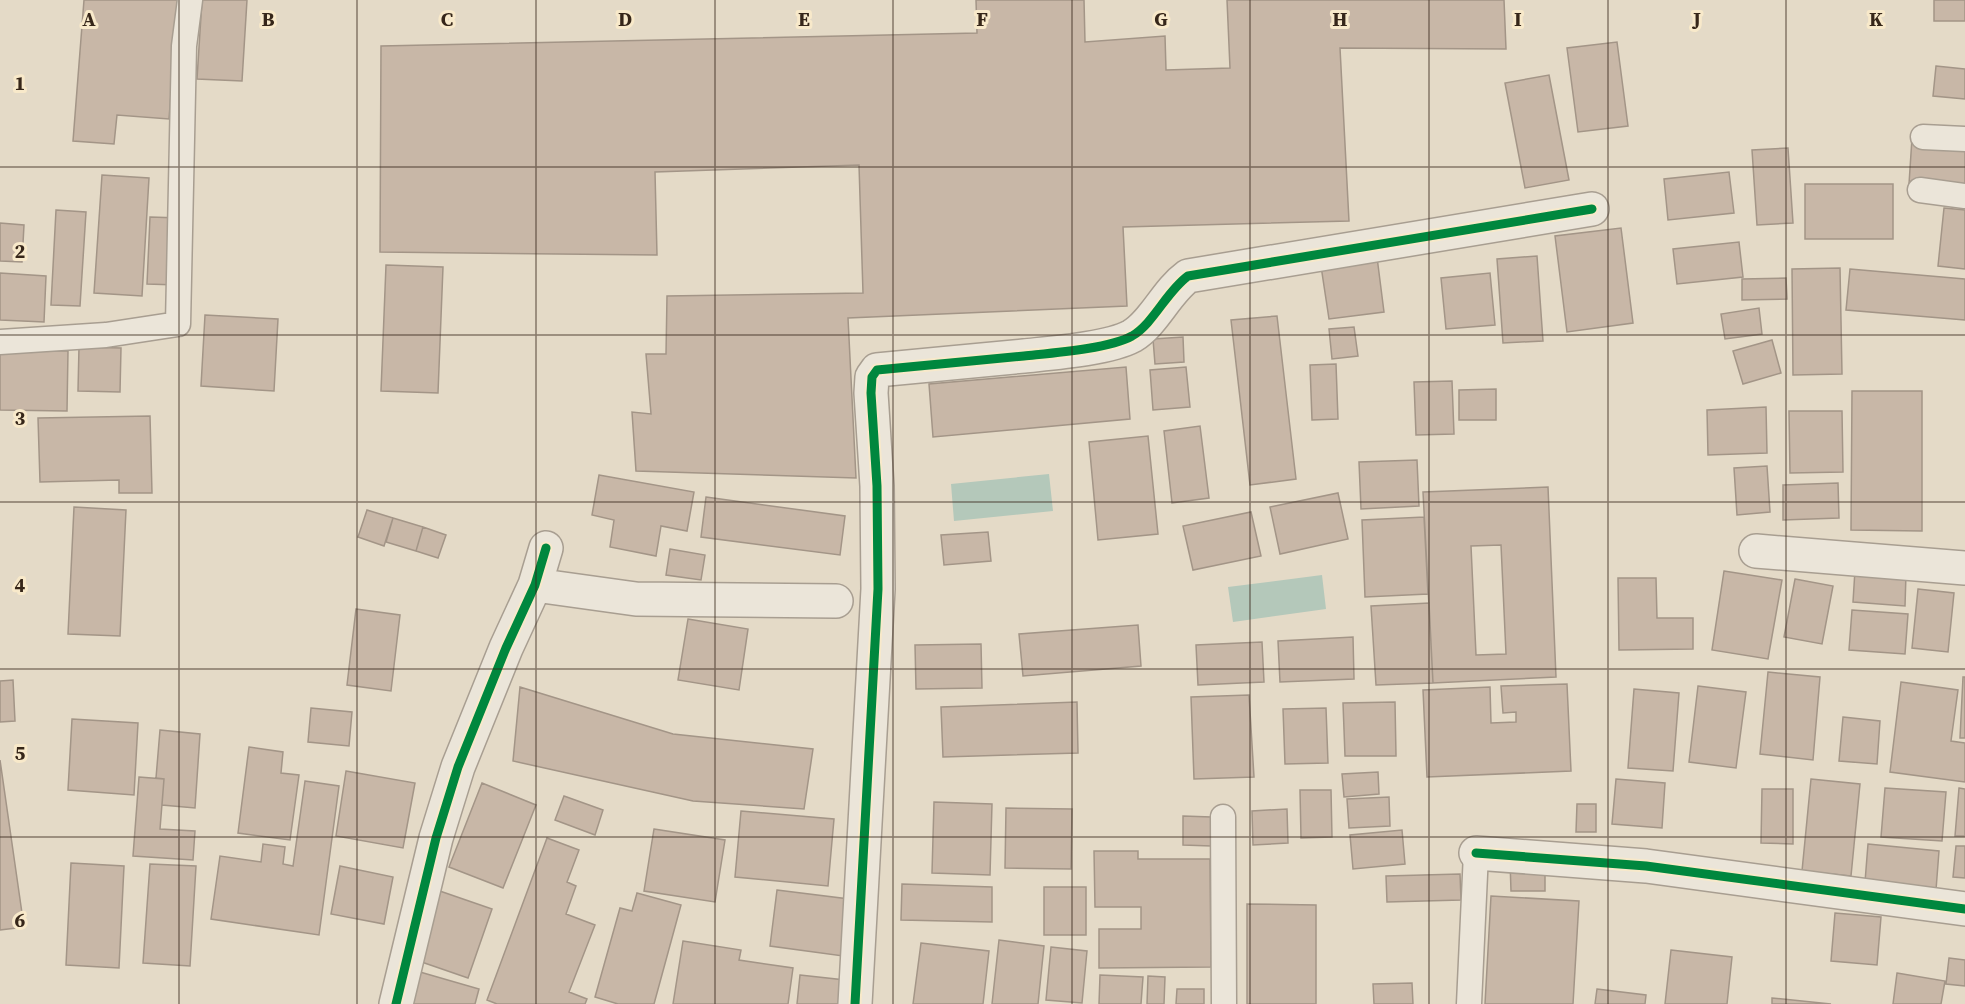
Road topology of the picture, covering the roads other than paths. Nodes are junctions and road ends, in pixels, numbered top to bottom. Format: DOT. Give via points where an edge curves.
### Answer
graph roads {
  1 [pos="190,0"];
  2 [pos="1923,137"];
  3 [pos="1965,140"];
  4 [pos="1920,190"];
  5 [pos="1965,196"];
  6 [pos="1592,209"];
  7 [pos="0,342"];
  8 [pos="546,548"];
  9 [pos="1756,551"];
  10 [pos="1965,568"];
  11 [pos="535,585"];
  12 [pos="836,600"];
  13 [pos="1223,817"];
  14 [pos="1476,853"];
  15 [pos="1965,909"];
  16 [pos="396,1004"];
  17 [pos="855,1004"];
  18 [pos="1224,1004"];
  19 [pos="1469,1004"];
  1 -- 7 [label="lane" via="184,46 178,324 106,335"];
  2 -- 3 [label="lane"];
  4 -- 5 [label="lane"];
  6 -- 17 [label="street" via="1188,276 1134,334 1122,340 1056,353 877,370 872,377 871,393 878,589"];
  8 -- 11 [label="street"];
  9 -- 10 [label="street"];
  11 -- 12 [label="street" via="636,599"];
  11 -- 16 [label="street" via="458,767 436,838"];
  13 -- 18 [label="lane"];
  14 -- 15 [label="street" via="1646,866"];
  14 -- 19 [label="lane"];
}
